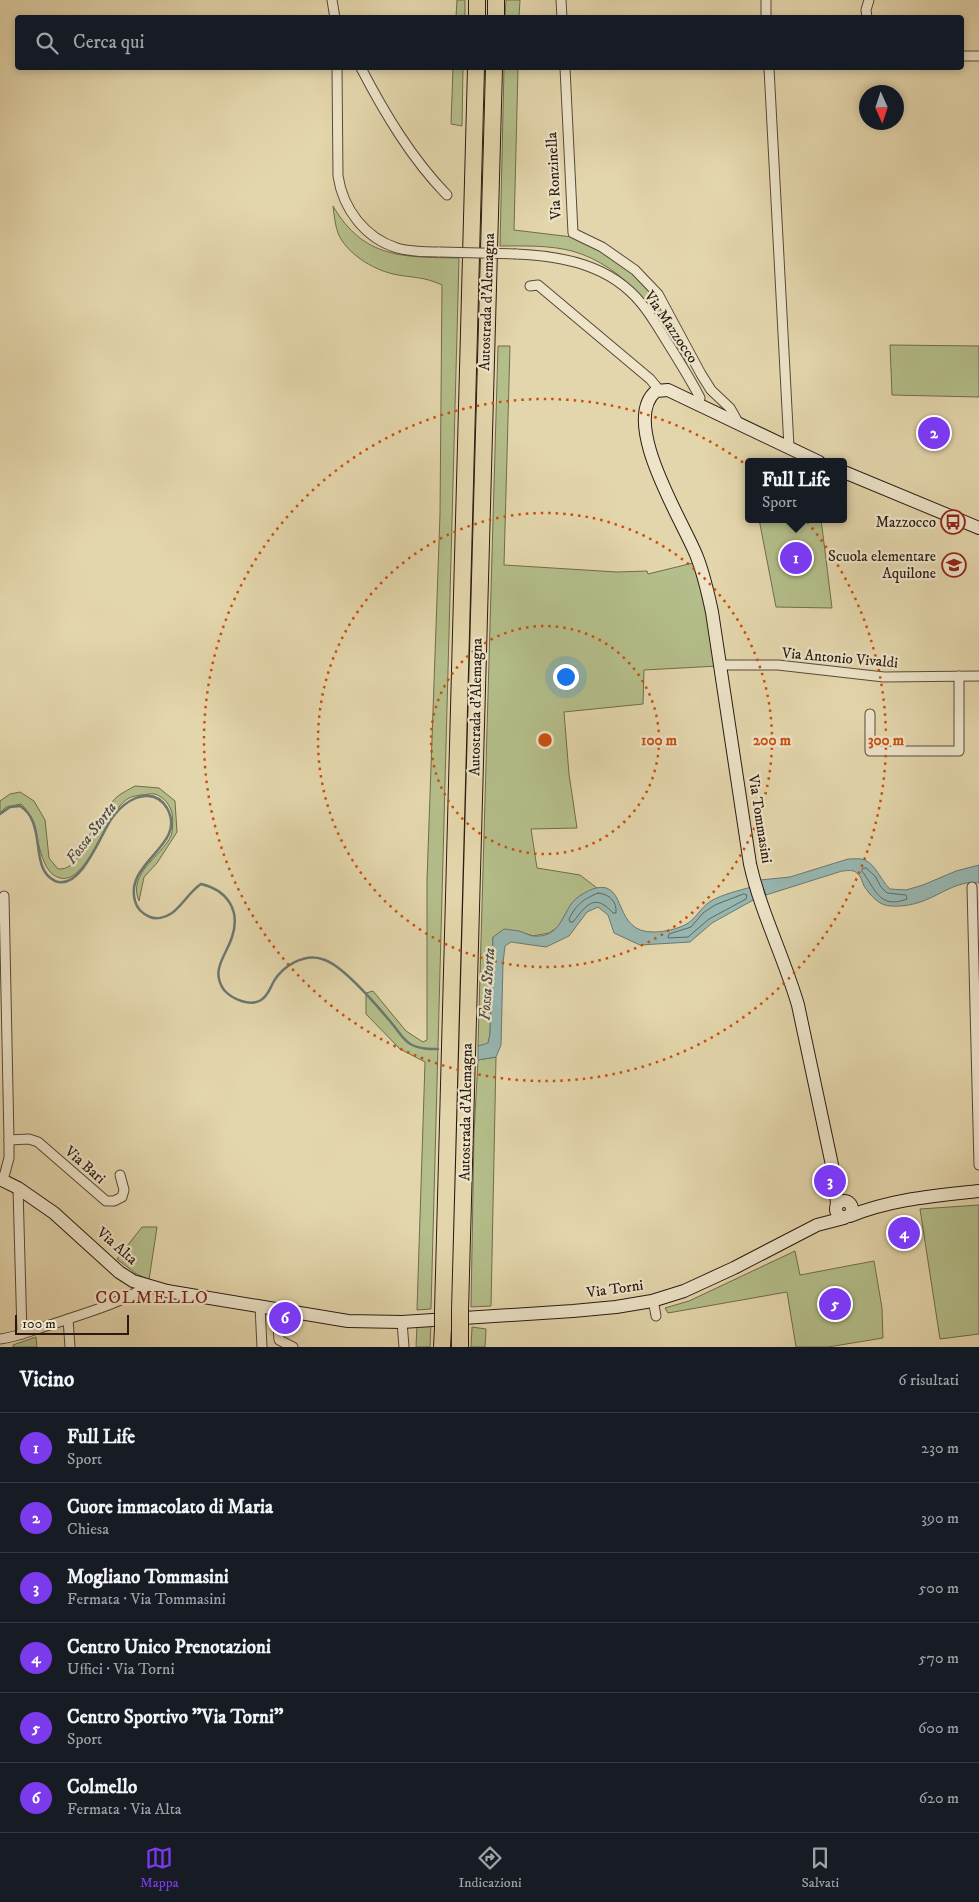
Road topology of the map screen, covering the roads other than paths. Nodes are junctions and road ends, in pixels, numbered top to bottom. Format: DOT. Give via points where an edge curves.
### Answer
graph roads {
  1 [pos="332,0"];
  2 [pos="477,0"];
  3 [pos="496,0"];
  4 [pos="561,0"];
  5 [pos="766,0"];
  6 [pos="869,0"];
  7 [pos="334,15"];
  8 [pos="477,15"];
  9 [pos="496,15"];
  10 [pos="562,15"];
  11 [pos="766,15"];
  12 [pos="867,15"];
  13 [pos="964,56"];
  14 [pos="979,56"];
  15 [pos="337,70"];
  16 [pos="361,70"];
  17 [pos="476,70"];
  18 [pos="494,70"];
  19 [pos="565,70"];
  20 [pos="769,70"];
  21 [pos="447,195"];
  22 [pos="530,286"];
  23 [pos="664,390"];
  24 [pos="698,404"];
  25 [pos="739,425"];
  26 [pos="789,447"];
  27 [pos="811,458"];
  28 [pos="847,473"];
  29 [pos="976,525"];
  30 [pos="719,665"];
  31 [pos="959,676"];
  32 [pos="979,676"];
  33 [pos="870,714"];
  34 [pos="972,888"];
  35 [pos="4,896"];
  36 [pos="976,943"];
  37 [pos="9,1140"];
  38 [pos="979,1165"];
  39 [pos="120,1175"];
  40 [pos="1,1180"];
  41 [pos="18,1188"];
  42 [pos="979,1191"];
  43 [pos="844,1209"];
  44 [pos="148,1286"];
  45 [pos="653,1300"];
  46 [pos="260,1306"];
  47 [pos="277,1309"];
  48 [pos="656,1316"];
  49 [pos="68,1319"];
  50 [pos="348,1320"];
  51 [pos="402,1322"];
  52 [pos="22,1334"];
  53 [pos="0,1338"];
  54 [pos="70,1347"];
  55 [pos="262,1347"];
  56 [pos="293,1347"];
  57 [pos="404,1347"];
  58 [pos="442,1347"];
  59 [pos="460,1347"];
  1 -- 7 [label="street"];
  2 -- 8 [label="highway"];
  3 -- 9 [label="highway"];
  4 -- 10 [label="street"];
  5 -- 11 [label="street"];
  6 -- 12 [label="street"];
  13 -- 14 [label="street"];
  15 -- 24 [label="street, Via Mazzocco, bridge" via="338,176 341,193 364,228 387,244 405,249 552,256 603,272 641,303 698,394"];
  16 -- 21 [label="street" via="391,121"];
  17 -- 58 [label="highway, Autostrada d'Alemagna, bridge"];
  18 -- 59 [label="highway, Autostrada d'Alemagna, bridge"];
  19 -- 25 [label="street, Via Ronzinella" via="573,233 602,247 635,270 658,294 700,374 710,390 730,408"];
  20 -- 26 [label="street"];
  22 -- 23 [label="street" via="538,285"];
  23 -- 24 [label="street"];
  23 -- 30 [label="street, Via Tommasini" via="652,395 646,411 648,444 656,470 697,556 706,584"];
  24 -- 25 [label="street"];
  25 -- 26 [label="street"];
  26 -- 27 [label="street"];
  28 -- 29 [label="street"];
  30 -- 31 [label="street, Via Antonio Vivaldi" via="778,666 884,678"];
  30 -- 43 [label="street, Via Tommasini" via="756,888 798,1005"];
  31 -- 32 [label="street, Via Antonio Vivaldi"];
  31 -- 33 [label="street" via="959,751 870,751"];
  34 -- 36 [label="street"];
  35 -- 37 [label="street"];
  36 -- 38 [label="street"];
  37 -- 39 [label="street, Via Bari" via="38,1142 106,1201 114,1202 122,1196 124,1190"];
  37 -- 40 [label="street" via="8,1158"];
  40 -- 41 [label="street, Via Alta"];
  41 -- 44 [label="street, Via Alta" via="54,1213 119,1272"];
  41 -- 52 [label="street"];
  42 -- 43 [label="street, Via Torni"];
  43 -- 45 [label="street, Via Torni" via="817,1226 692,1287"];
  44 -- 46 [label="street, Via Alta"];
  44 -- 49 [label="street" via="131,1296"];
  45 -- 48 [label="street"];
  45 -- 51 [label="street, Via Torni" via="573,1311"];
  46 -- 47 [label="street, Via Alta"];
  46 -- 55 [label="street"];
  47 -- 50 [label="street, Via Alta"];
  47 -- 56 [label="street" via="279,1340"];
  49 -- 52 [label="street"];
  49 -- 54 [label="street"];
  50 -- 51 [label="street, Via Torni"];
  51 -- 57 [label="street"];
  52 -- 53 [label="street"];
}
